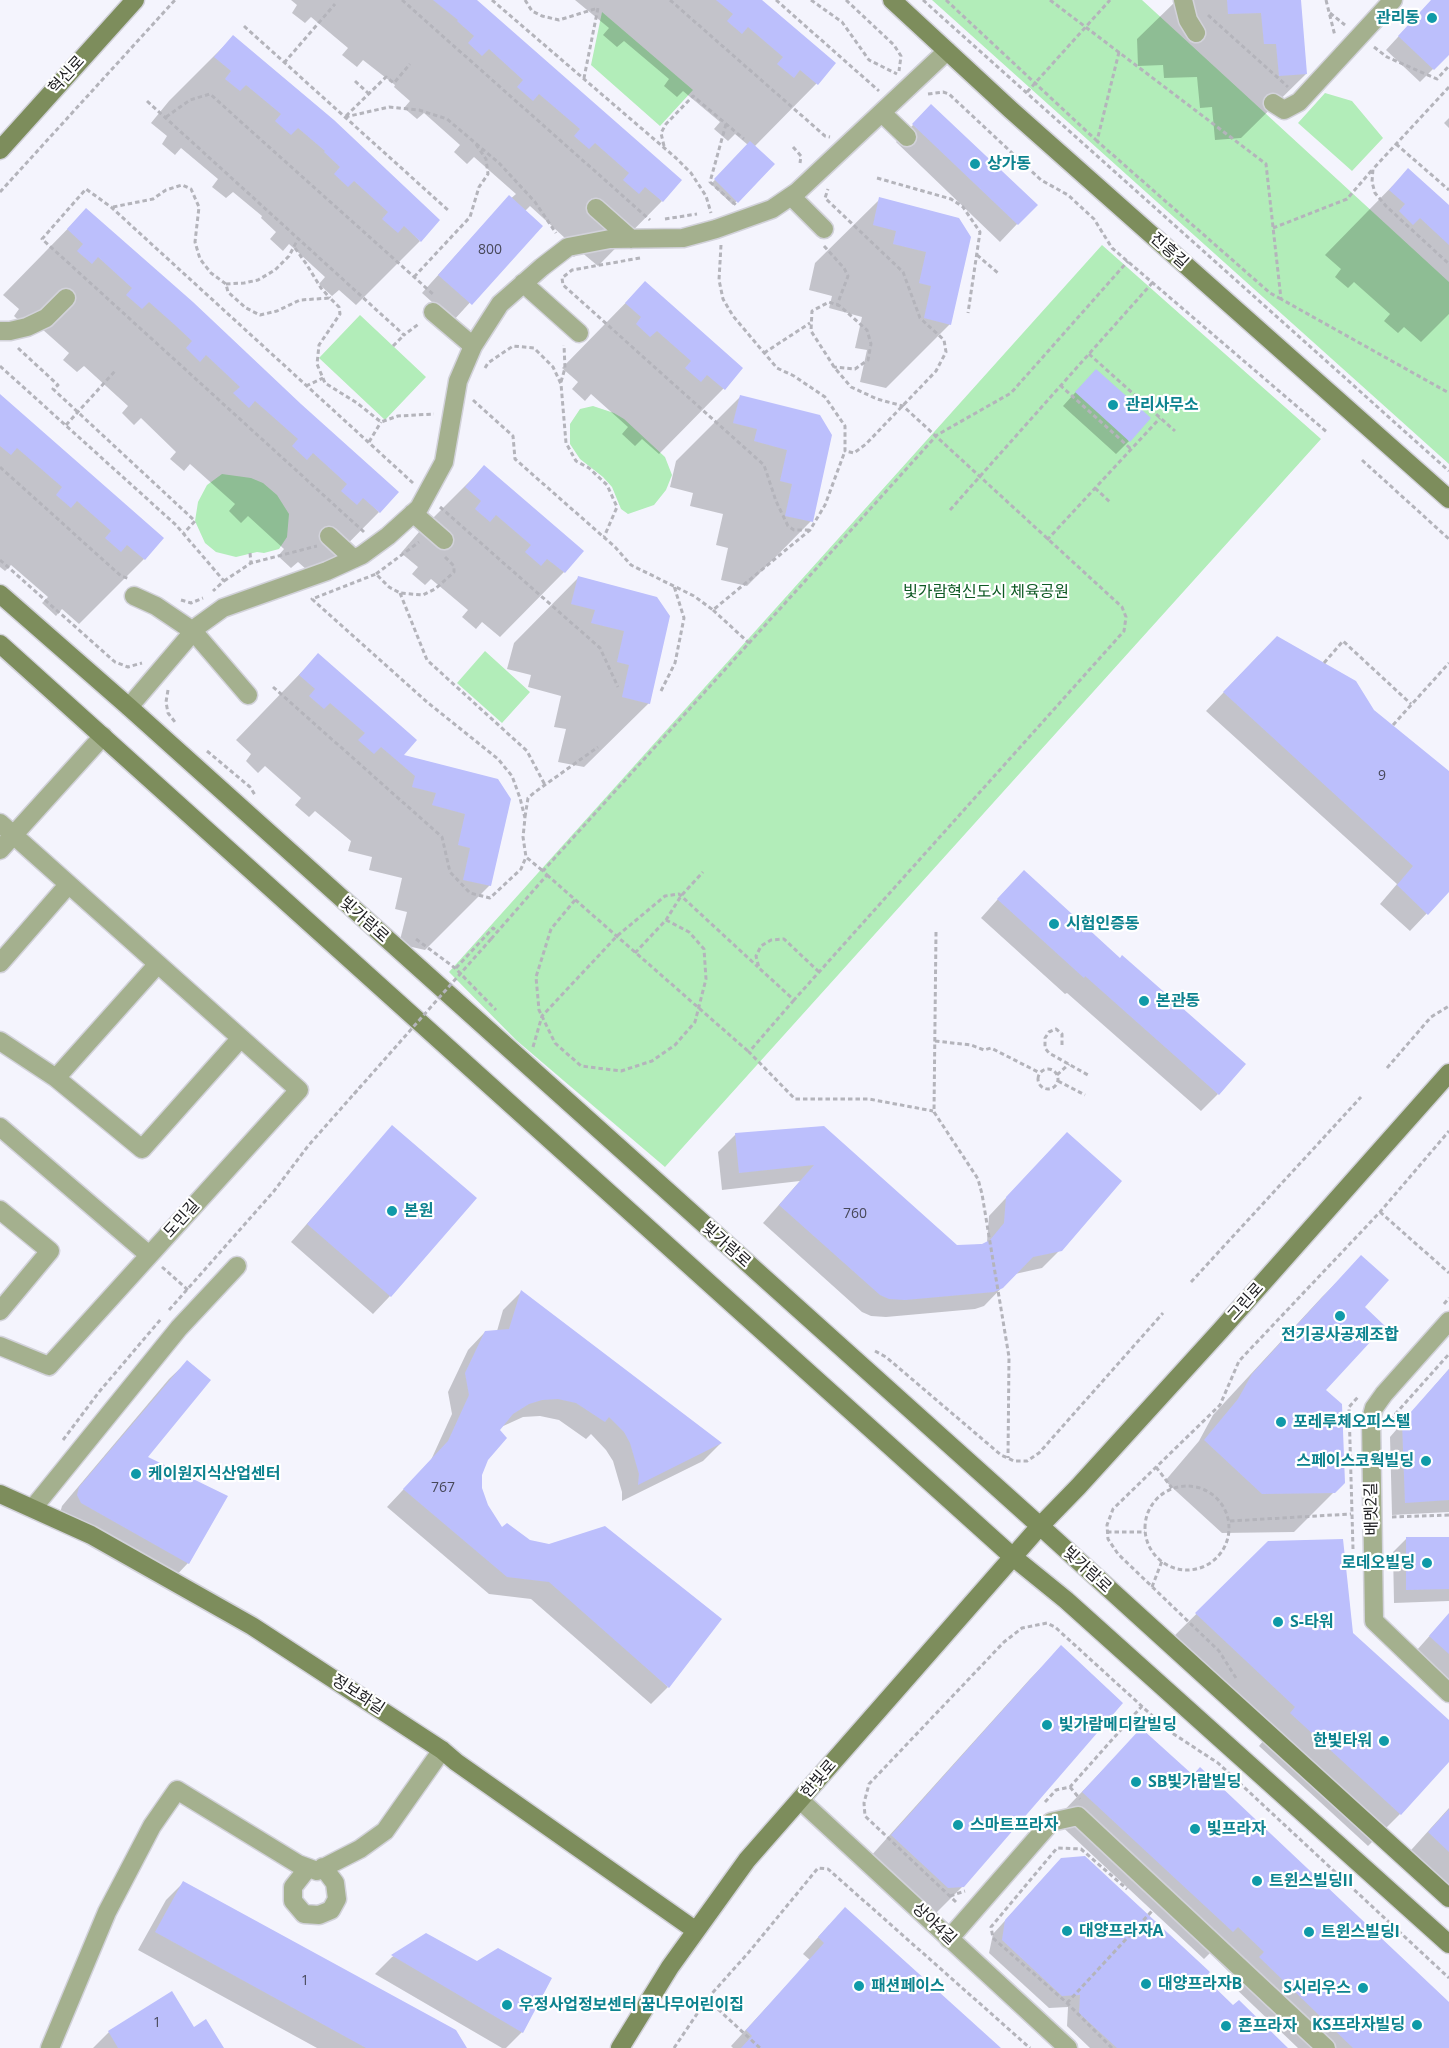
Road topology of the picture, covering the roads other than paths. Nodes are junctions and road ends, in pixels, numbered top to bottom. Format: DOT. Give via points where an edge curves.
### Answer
graph roads {
  1 [pos="135,0"];
  2 [pos="892,0"];
  3 [pos="1183,0"];
  4 [pos="1393,0"];
  5 [pos="1196,33"];
  6 [pos="947,51"];
  7 [pos="1273,104"];
  8 [pos="877,106"];
  9 [pos="907,137"];
  10 [pos="0,150"];
  11 [pos="791,196"];
  12 [pos="596,208"];
  13 [pos="824,237"];
  14 [pos="631,239"];
  15 [pos="523,283"];
  16 [pos="66,298"];
  17 [pos="431,309"];
  18 [pos="5,336"];
  19 [pos="571,337"];
  20 [pos="473,346"];
  21 [pos="1449,499"];
  22 [pos="413,513"];
  23 [pos="333,540"];
  24 [pos="442,547"];
  25 [pos="354,559"];
  26 [pos="132,588"];
  27 [pos="0,594"];
  28 [pos="193,631"];
  29 [pos="0,644"];
  30 [pos="248,695"];
  31 [pos="129,707"];
  32 [pos="103,736"];
  33 [pos="6,829"];
  34 [pos="0,850"];
  35 [pos="68,885"];
  36 [pos="0,963"];
  37 [pos="157,965"];
  38 [pos="240,1038"];
  39 [pos="0,1041"];
  40 [pos="1449,1073"];
  41 [pos="56,1078"];
  42 [pos="0,1127"];
  43 [pos="0,1210"];
  44 [pos="149,1255"];
  45 [pos="237,1266"];
  46 [pos="0,1311"];
  47 [pos="1449,1321"];
  48 [pos="0,1346"];
  49 [pos="0,1494"];
  50 [pos="33,1508"];
  51 [pos="1040,1526"];
  52 [pos="1013,1557"];
  53 [pos="1449,1693"];
  54 [pos="442,1750"];
  55 [pos="800,1800"];
  56 [pos="1449,1898"];
  57 [pos="695,1930"];
  58 [pos="949,1939"];
  59 [pos="1449,1944"];
  60 [pos="50,2048"];
  61 [pos="620,2048"];
  62 [pos="1068,2048"];
  63 [pos="1326,2048"];
  1 -- 10 [label="main road, 혁신로"];
  2 -- 6 [label="main road, 진흥길"];
  3 -- 5 [label="street"];
  4 -- 7 [label="street" via="1299,102 1284,110"];
  6 -- 8 [label="street"];
  6 -- 21 [label="main road, 진흥길"];
  8 -- 9 [label="street"];
  8 -- 11 [label="street"];
  11 -- 13 [label="street"];
  11 -- 14 [label="street" via="772,209 713,220 683,238"];
  12 -- 14 [label="street"];
  14 -- 15 [label="street" via="568,247"];
  15 -- 19 [label="street"];
  15 -- 20 [label="street" via="500,304"];
  16 -- 18 [label="street" via="46,318"];
  17 -- 20 [label="street"];
  20 -- 22 [label="street" via="458,381 444,462"];
  22 -- 24 [label="street"];
  22 -- 25 [label="street"];
  23 -- 25 [label="street"];
  25 -- 28 [label="street" via="222,608"];
  26 -- 28 [label="street"];
  27 -- 31 [label="main road, 빛가람로"];
  28 -- 30 [label="street"];
  28 -- 31 [label="street"];
  29 -- 32 [label="main road"];
  31 -- 51 [label="main road, 빛가람로"];
  32 -- 33 [label="street"];
  32 -- 52 [label="main road"];
  33 -- 34 [label="street"];
  33 -- 35 [label="street, 도민길"];
  35 -- 36 [label="street"];
  35 -- 37 [label="street, 도민길"];
  37 -- 38 [label="street, 도민길"];
  37 -- 41 [label="street"];
  38 -- 41 [label="street" via="142,1149"];
  38 -- 44 [label="street, 도민길" via="299,1090"];
  39 -- 41 [label="street"];
  40 -- 51 [label="main road, 그린로"];
  42 -- 44 [label="street"];
  43 -- 46 [label="street" via="50,1251"];
  44 -- 48 [label="street, 도민길" via="49,1366"];
  45 -- 50 [label="street" via="179,1328"];
  47 -- 53 [label="street, 배멧2길" via="1374,1408 1371,1431 1374,1621"];
  49 -- 50 [label="main road, 정보화길"];
  50 -- 54 [label="main road, 정보화길" via="91,1535 252,1626"];
  51 -- 52 [label="main road, 한빛로"];
  51 -- 56 [label="main road, 빛가람로"];
  52 -- 55 [label="main road, 한빛로"];
  52 -- 59 [label="main road" via="1066,1600"];
  54 -- 57 [label="main road, 정보화길"];
  54 -- 60 [label="street" via="385,1831 360,1849 316,1868 298,1864 177,1790 152,1826 107,1912"];
  55 -- 57 [label="main road, 한빛로" via="747,1860"];
  55 -- 58 [label="street, 상야4길"];
  57 -- 61 [label="main road, 한빛로"];
  58 -- 62 [label="street, 상야4길"];
  58 -- 63 [label="street" via="1051,1822 1078,1816"];
}
